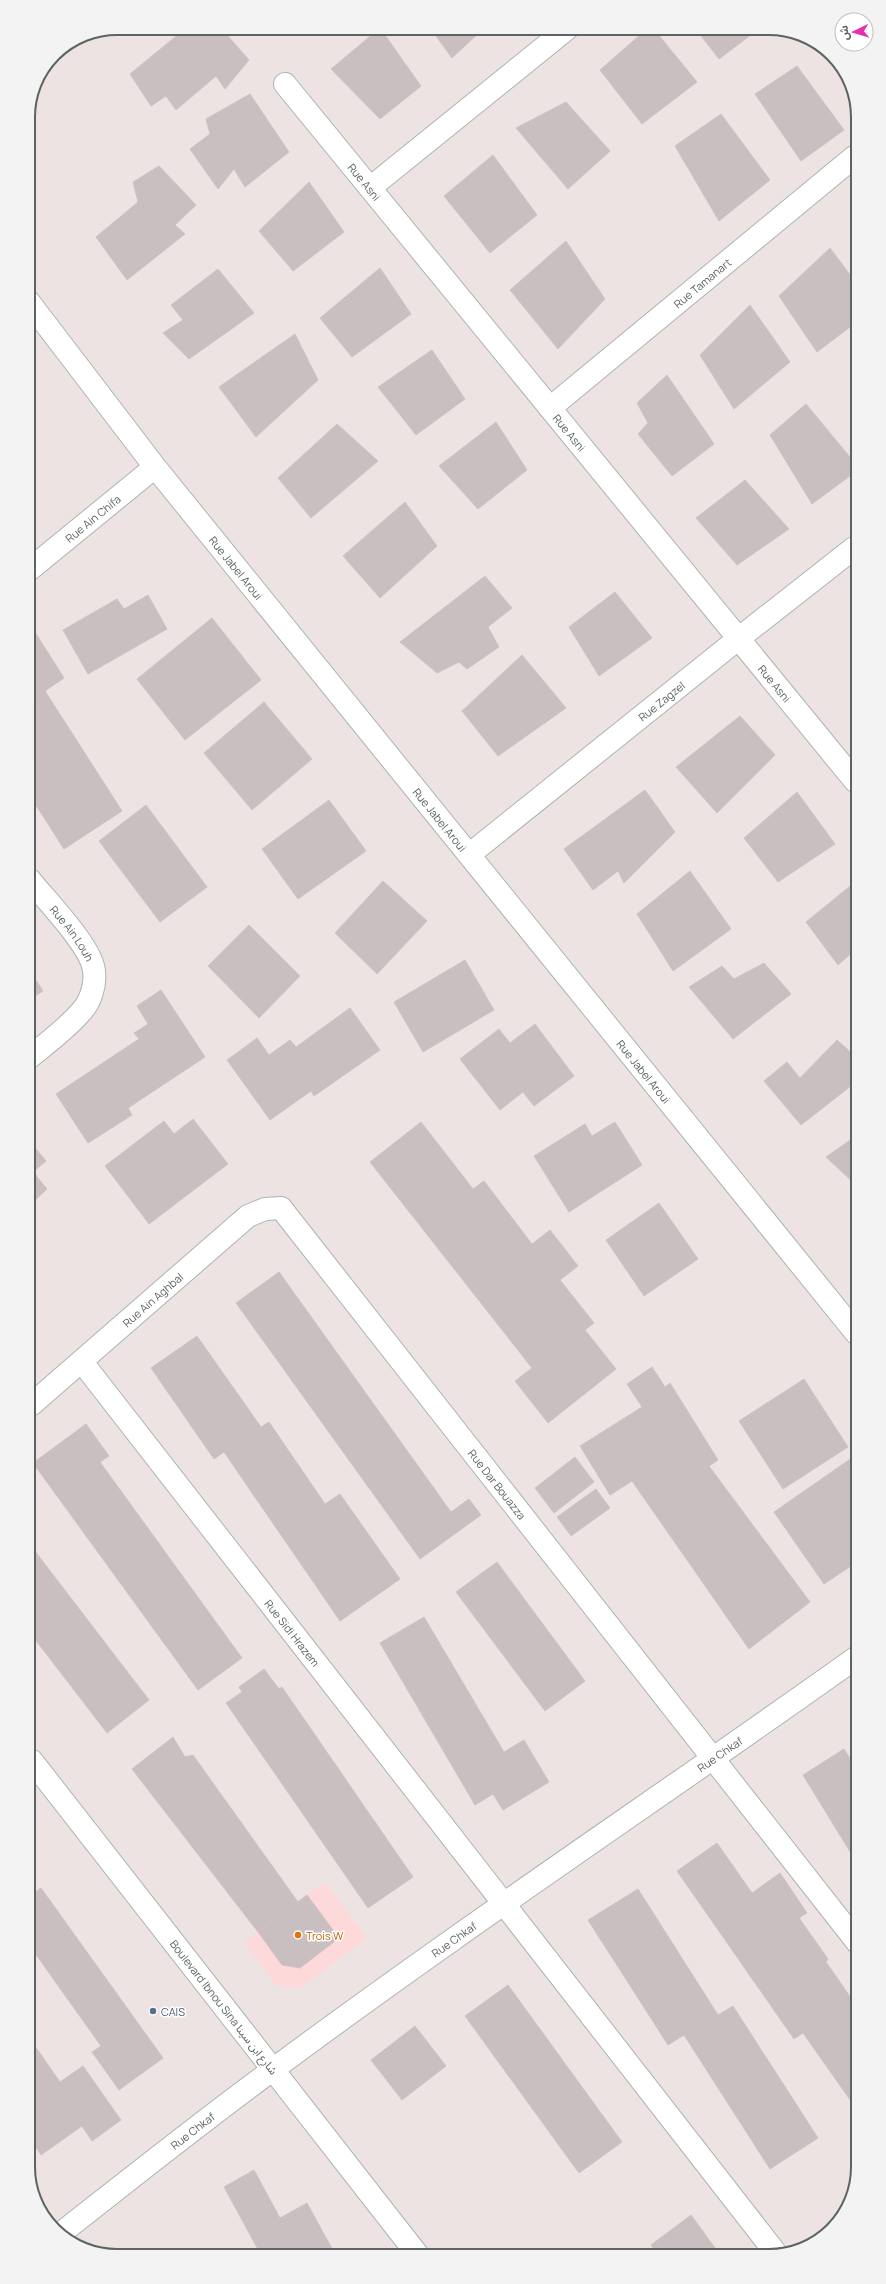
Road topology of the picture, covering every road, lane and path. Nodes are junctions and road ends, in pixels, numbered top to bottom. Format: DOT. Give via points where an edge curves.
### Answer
graph roads {
  1 [pos="559,35"];
  2 [pos="285,84"];
  3 [pos="851,159"];
  4 [pos="370,188"];
  5 [pos="35,310"];
  6 [pos="550,408"];
  7 [pos="155,467"];
  8 [pos="851,550"];
  9 [pos="35,565"];
  10 [pos="738,639"];
  11 [pos="851,776"];
  12 [pos="470,854"];
  13 [pos="35,886"];
  14 [pos="35,1053"];
  15 [pos="281,1208"];
  16 [pos="851,1327"];
  17 [pos="82,1362"];
  18 [pos="35,1402"];
  19 [pos="851,1661"];
  20 [pos="713,1759"];
  21 [pos="35,1765"];
  22 [pos="504,1904"];
  23 [pos="851,1933"];
  24 [pos="273,2069"];
  25 [pos="65,2230"];
  26 [pos="413,2249"];
  27 [pos="772,2249"];
  1 -- 4 [label="street"];
  2 -- 4 [label="street, Rue Asni"];
  3 -- 6 [label="street, Rue Tamanart"];
  4 -- 6 [label="street, Rue Asni"];
  5 -- 7 [label="street, Rue Jabel Aroui"];
  6 -- 10 [label="street, Rue Asni"];
  7 -- 9 [label="street, Rue Ain Chifa"];
  7 -- 12 [label="street, Rue Jabel Aroui"];
  8 -- 10 [label="street, Rue Zagzel"];
  10 -- 11 [label="street, Rue Asni"];
  10 -- 12 [label="street, Rue Zagzel"];
  12 -- 16 [label="street, Rue Jabel Aroui"];
  13 -- 14 [label="street, Rue Ain Louh" via="74,933 88,954 94,971 92,995 81,1012"];
  15 -- 17 [label="street, Rue Ain Aghbal" via="265,1209 248,1216"];
  15 -- 20 [label="street, Rue Dar Bouazza"];
  17 -- 18 [label="street, Rue Ain Aghbal"];
  17 -- 22 [label="street, Rue Sidi Hrazem"];
  19 -- 20 [label="street, Rue Chkaf"];
  20 -- 22 [label="street, Rue Chkaf"];
  20 -- 23 [label="street, Rue Dar Bouazza"];
  21 -- 24 [label="street, Boulevard Ibnou Sina شارع ابن سينا"];
  22 -- 24 [label="street, Rue Chkaf"];
  22 -- 27 [label="street, Rue Sidi Hrazem"];
  24 -- 25 [label="street, Rue Chkaf"];
  24 -- 26 [label="street, Boulevard Ibnou Sina شارع ابن سينا"];
}
